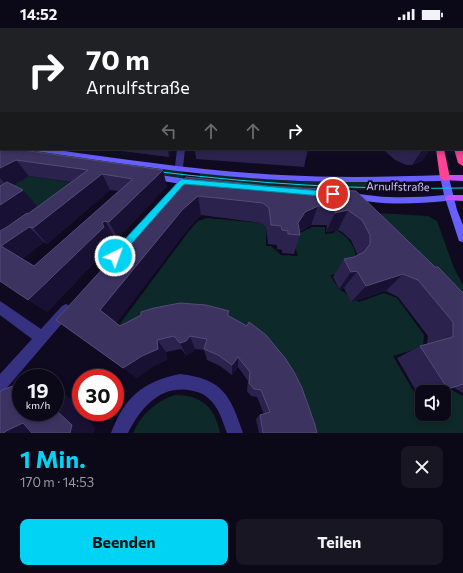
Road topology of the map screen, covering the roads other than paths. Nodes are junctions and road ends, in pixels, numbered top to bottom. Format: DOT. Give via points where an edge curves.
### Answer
graph roads {
  1 [pos="43,150"];
  2 [pos="181,150"];
  3 [pos="440,150"];
  4 [pos="458,150"];
  5 [pos="463,163"];
  6 [pos="179,167"];
  7 [pos="148,176"];
  8 [pos="445,178"];
  9 [pos="463,178"];
  10 [pos="182,182"];
  11 [pos="204,184"];
  12 [pos="171,194"];
  13 [pos="344,195"];
  14 [pos="449,198"];
  15 [pos="463,198"];
  16 [pos="136,234"];
  17 [pos="463,238"];
  18 [pos="115,256"];
  19 [pos="73,302"];
  20 [pos="0,307"];
  21 [pos="41,337"];
  22 [pos="0,385"];
  23 [pos="119,433"];
  24 [pos="235,433"];
  1 -- 6 [label="main road, Arnulfstraße"];
  2 -- 6 [label="street"];
  3 -- 8 [label="highway"];
  4 -- 5 [label="highway"];
  6 -- 8 [label="main road, Arnulfstraße" via="317,180"];
  7 -- 10 [label="main road"];
  8 -- 9 [label="main road, Arnulfstraße"];
  8 -- 14 [label="main road"];
  10 -- 11 [label="main road"];
  10 -- 12 [label="street"];
  13 -- 14 [label="main road, Arnulfstraße" via="367,199"];
  14 -- 15 [label="main road, Arnulfstraße"];
  14 -- 17 [label="main road"];
  16 -- 18 [label="street" via="120,243"];
  19 -- 21 [label="street"];
  20 -- 21 [label="street"];
  21 -- 22 [label="street"];
  23 -- 24 [label="street" via="131,410 146,395 160,385 179,380 194,382 208,388 219,398"];
}
